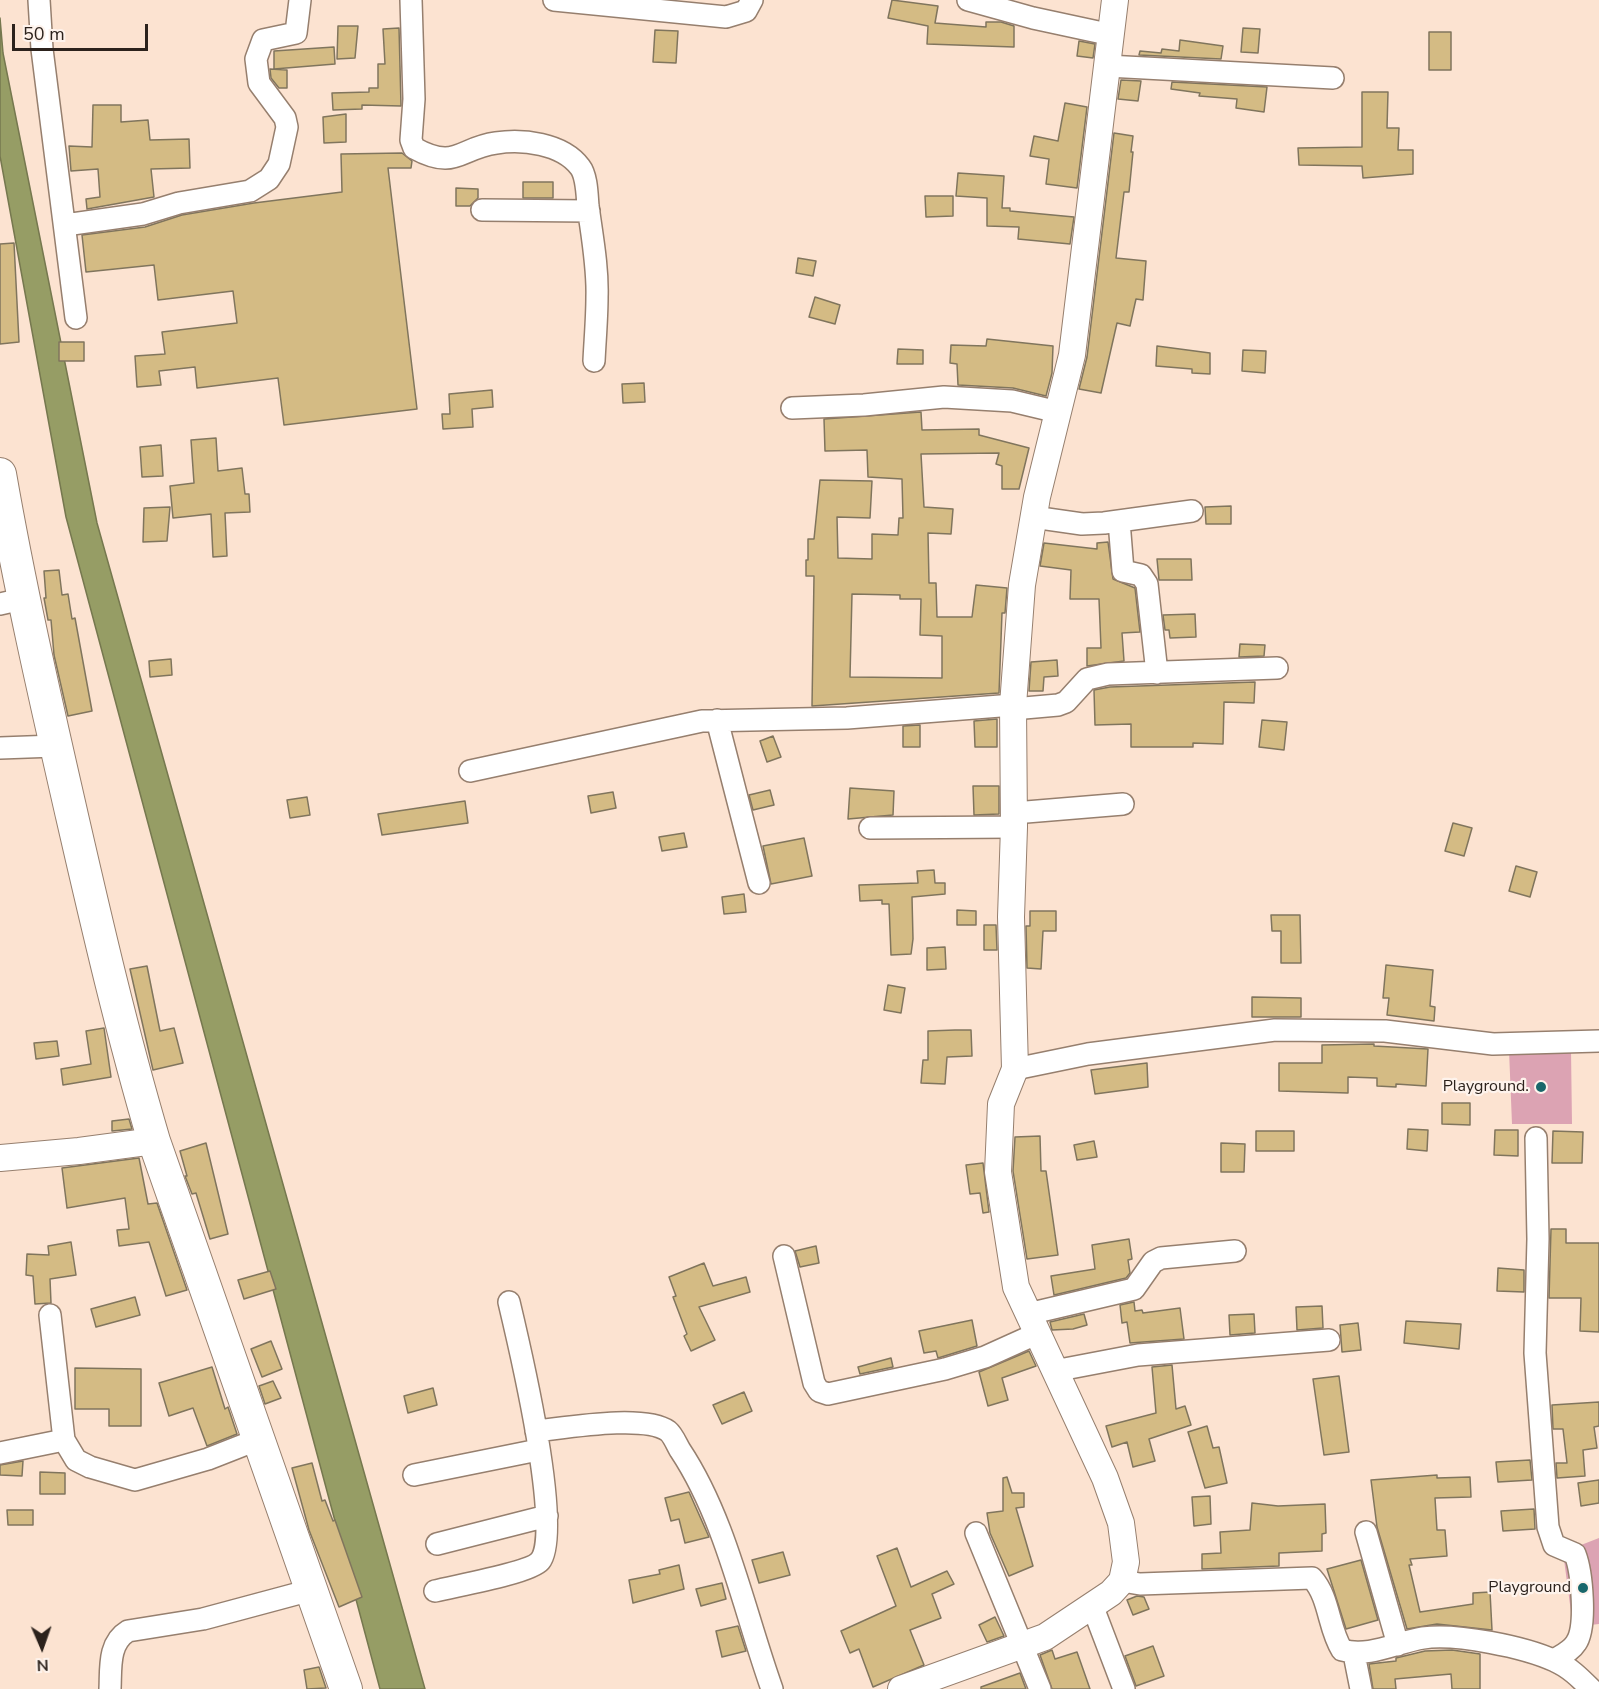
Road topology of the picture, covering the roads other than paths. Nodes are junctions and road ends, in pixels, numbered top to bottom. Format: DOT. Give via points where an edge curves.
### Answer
graph roads {
  1 [pos="39,0"];
  2 [pos="300,0"];
  3 [pos="411,0"];
  4 [pos="554,0"];
  5 [pos="753,0"];
  6 [pos="968,0"];
  7 [pos="1115,0"];
  8 [pos="1112,35"];
  9 [pos="1107,66"];
  10 [pos="1333,78"];
  11 [pos="482,210"];
  12 [pos="589,211"];
  13 [pos="65,225"];
  14 [pos="76,318"];
  15 [pos="594,361"];
  16 [pos="792,408"];
  17 [pos="1058,412"];
  18 [pos="0,474"];
  19 [pos="1192,511"];
  20 [pos="1033,517"];
  21 [pos="1119,521"];
  22 [pos="11,602"];
  23 [pos="1277,668"];
  24 [pos="1157,673"];
  25 [pos="1013,707"];
  26 [pos="717,720"];
  27 [pos="55,746"];
  28 [pos="0,748"];
  29 [pos="470,771"];
  30 [pos="1123,804"];
  31 [pos="1014,820"];
  32 [pos="870,828"];
  33 [pos="759,883"];
  34 [pos="1599,1041"];
  35 [pos="1015,1069"];
  36 [pos="1536,1138"];
  37 [pos="154,1141"];
  38 [pos="0,1158"];
  39 [pos="1234,1251"];
  40 [pos="784,1256"];
  41 [pos="509,1302"];
  42 [pos="50,1315"];
  43 [pos="1032,1324"];
  44 [pos="1329,1340"];
  45 [pos="1054,1371"];
  46 [pos="259,1439"];
  47 [pos="64,1440"];
  48 [pos="537,1440"];
  49 [pos="0,1453"];
  50 [pos="414,1475"];
  51 [pos="547,1516"];
  52 [pos="1366,1532"];
  53 [pos="976,1533"];
  54 [pos="437,1544"];
  55 [pos="1122,1581"];
  56 [pos="311,1590"];
  57 [pos="435,1591"];
  58 [pos="1092,1605"];
  59 [pos="1398,1645"];
  60 [pos="1021,1647"];
  61 [pos="1354,1654"];
  62 [pos="1554,1660"];
  63 [pos="938,1682"];
  64 [pos="110,1689"];
  65 [pos="346,1689"];
  66 [pos="772,1689"];
  67 [pos="901,1689"];
  68 [pos="1040,1689"];
  69 [pos="1124,1689"];
  70 [pos="1361,1689"];
  71 [pos="1591,1689"];
  1 -- 13 [label="street"];
  2 -- 13 [label="street" via="297,33 263,40 257,49 259,83 285,118 287,127 279,164 269,179 250,191 179,203 149,213"];
  3 -- 12 [label="street" via="414,148 439,159 510,141 543,145 568,155 581,168"];
  4 -- 5 [label="street" via="726,16 746,11"];
  6 -- 8 [label="street"];
  7 -- 8 [label="street"];
  8 -- 9 [label="street"];
  9 -- 10 [label="street"];
  9 -- 17 [label="street" via="1072,355"];
  11 -- 12 [label="street"];
  12 -- 15 [label="street" via="597,295"];
  13 -- 14 [label="street"];
  16 -- 17 [label="street" via="944,397 1012,401"];
  17 -- 20 [label="street"];
  18 -- 22 [label="main road"];
  19 -- 21 [label="street"];
  20 -- 21 [label="street" via="1082,524"];
  20 -- 25 [label="street" via="1022,585"];
  21 -- 24 [label="street" via="1123,571 1141,575 1147,584"];
  22 -- 27 [label="main road"];
  23 -- 24 [label="street"];
  24 -- 25 [label="street" via="1108,674 1088,679 1066,702 1041,708"];
  25 -- 26 [label="street" via="847,718"];
  25 -- 31 [label="street"];
  26 -- 29 [label="street"];
  26 -- 33 [label="street"];
  27 -- 28 [label="street"];
  27 -- 37 [label="main road" via="100,944"];
  30 -- 31 [label="street"];
  31 -- 32 [label="street"];
  31 -- 35 [label="street" via="1011,917"];
  34 -- 35 [label="street" via="1493,1044 1385,1030 1275,1030 1088,1054"];
  35 -- 43 [label="street" via="1001,1104 998,1172 1016,1287"];
  36 -- 62 [label="street" via="1535,1353 1548,1527 1554,1545 1575,1554 1582,1613 1576,1643"];
  37 -- 38 [label="street"];
  37 -- 46 [label="main road"];
  39 -- 43 [label="street" via="1161,1258 1134,1289"];
  40 -- 43 [label="street" via="814,1383 819,1391 828,1394 985,1357"];
  41 -- 48 [label="street"];
  42 -- 47 [label="street"];
  43 -- 45 [label="street"];
  44 -- 45 [label="street" via="1138,1355"];
  45 -- 55 [label="street" via="1105,1478 1121,1523 1126,1562"];
  46 -- 47 [label="street" via="135,1480 76,1460"];
  46 -- 56 [label="main road"];
  47 -- 49 [label="street"];
  48 -- 50 [label="street"];
  48 -- 51 [label="street"];
  48 -- 66 [label="street" via="622,1422 655,1426 668,1432 702,1486"];
  51 -- 54 [label="street"];
  51 -- 57 [label="street" via="547,1551 539,1563"];
  52 -- 59 [label="street"];
  53 -- 60 [label="street"];
  55 -- 58 [label="street" via="1112,1593"];
  55 -- 61 [label="street" via="1140,1584 1312,1578 1320,1587 1337,1641 1342,1650"];
  56 -- 64 [label="street" via="203,1618 128,1632 117,1638 112,1650"];
  56 -- 65 [label="main road"];
  58 -- 60 [label="street" via="1045,1637"];
  58 -- 69 [label="street"];
  59 -- 61 [label="street"];
  59 -- 62 [label="street" via="1431,1638 1458,1638"];
  60 -- 63 [label="street"];
  60 -- 68 [label="street"];
  61 -- 70 [label="street"];
  62 -- 71 [label="street" via="1574,1671"];
  63 -- 67 [label="street"];
}
